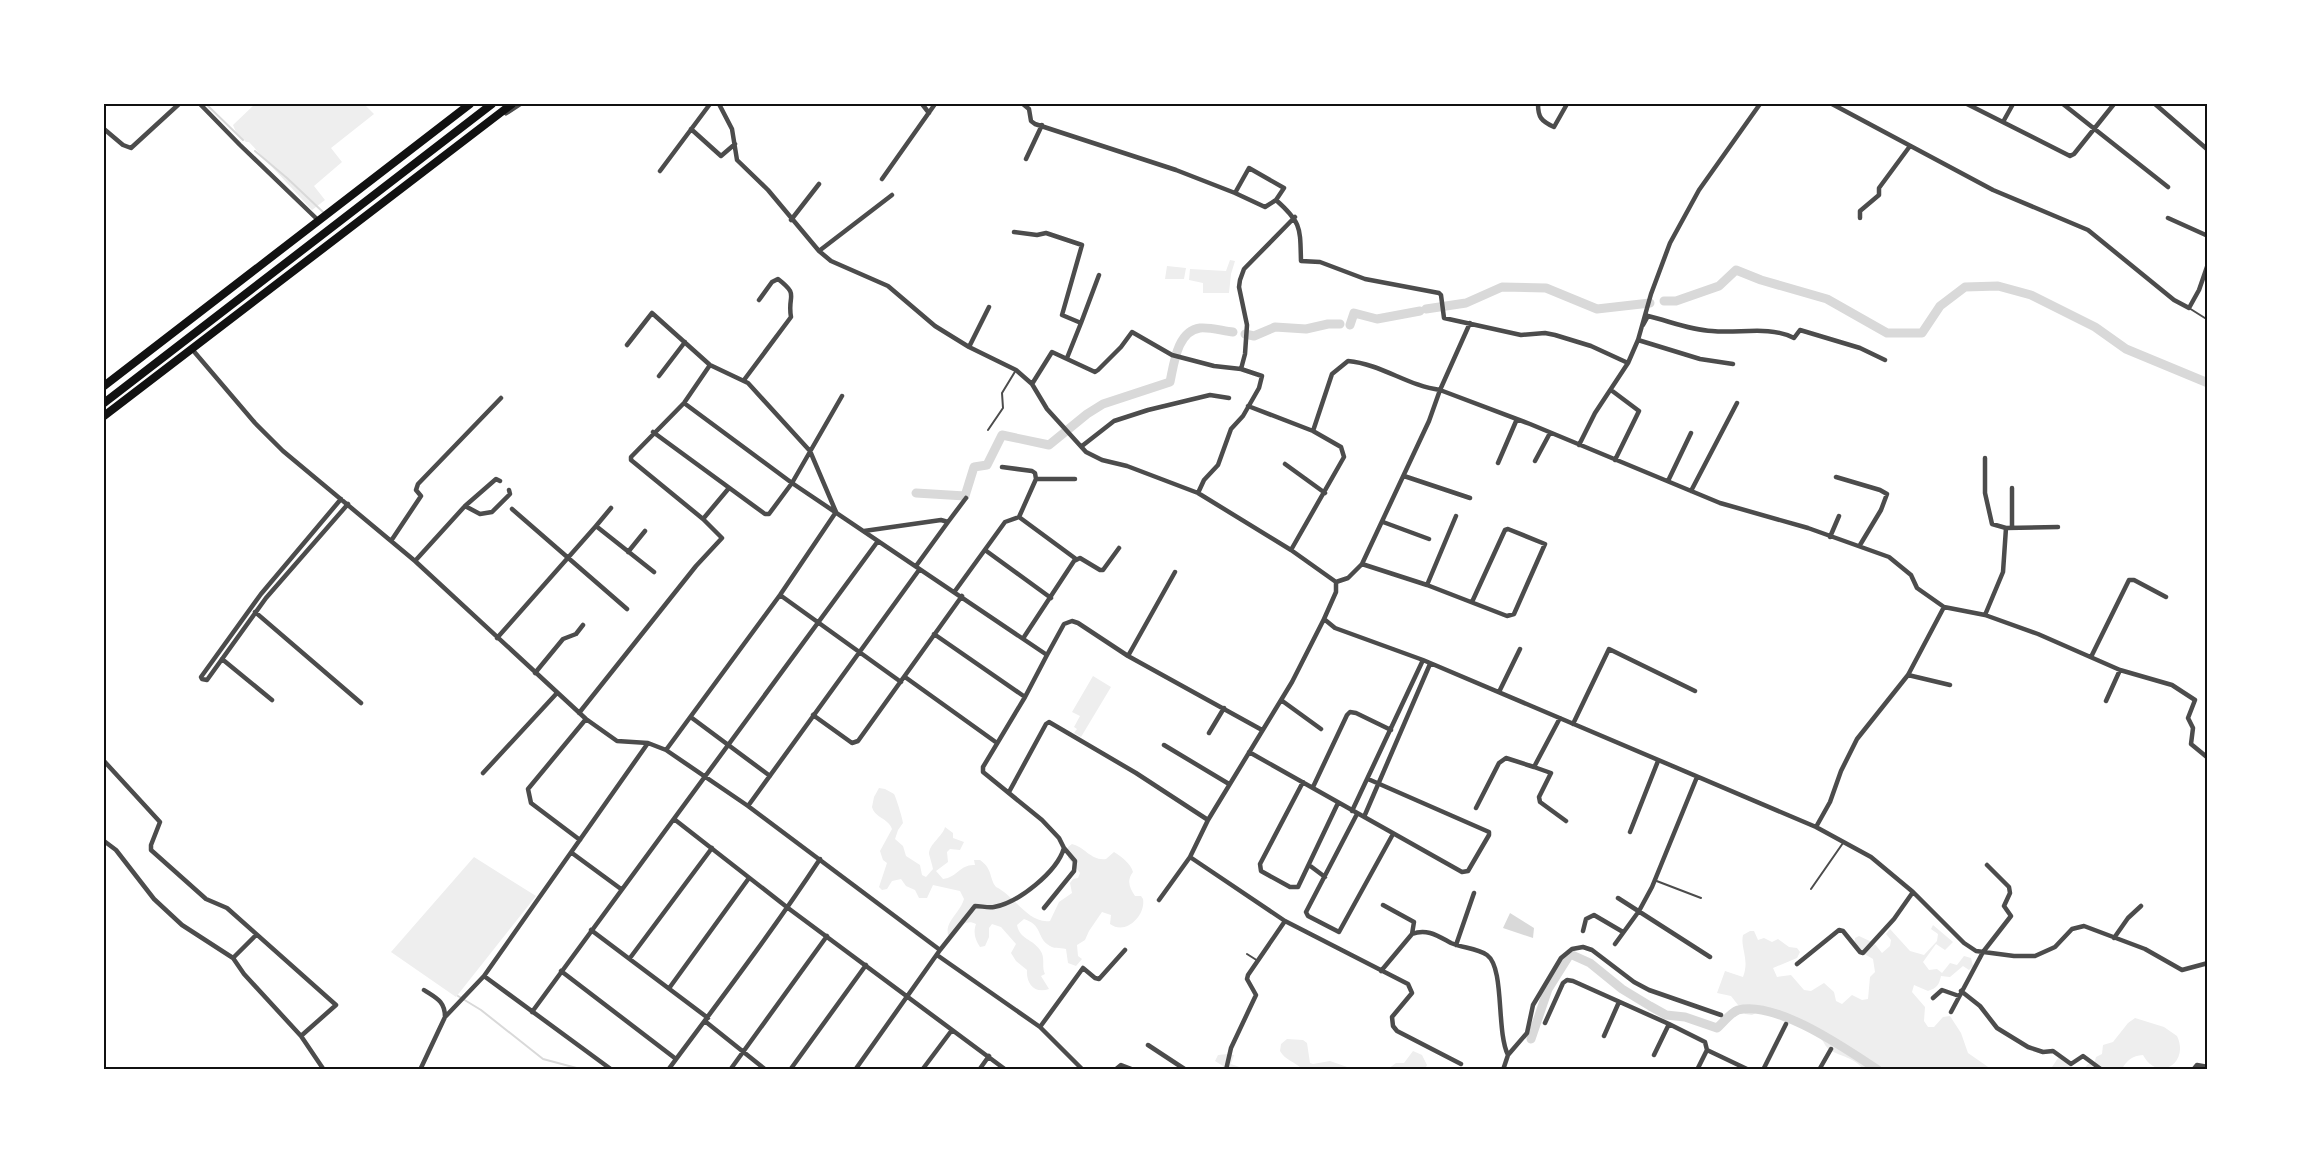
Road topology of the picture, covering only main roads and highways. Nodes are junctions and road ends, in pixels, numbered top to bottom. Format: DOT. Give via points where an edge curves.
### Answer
graph roads {
  1 [pos="472,104"];
  2 [pos="492,104"];
  3 [pos="512,104"];
  4 [pos="104,388"];
  5 [pos="104,403"];
  6 [pos="104,416"];
  1 -- 4 [label="highway"];
  1 -- 4 [label="highway"];
  2 -- 5 [label="highway"];
  3 -- 6 [label="highway"];
}
